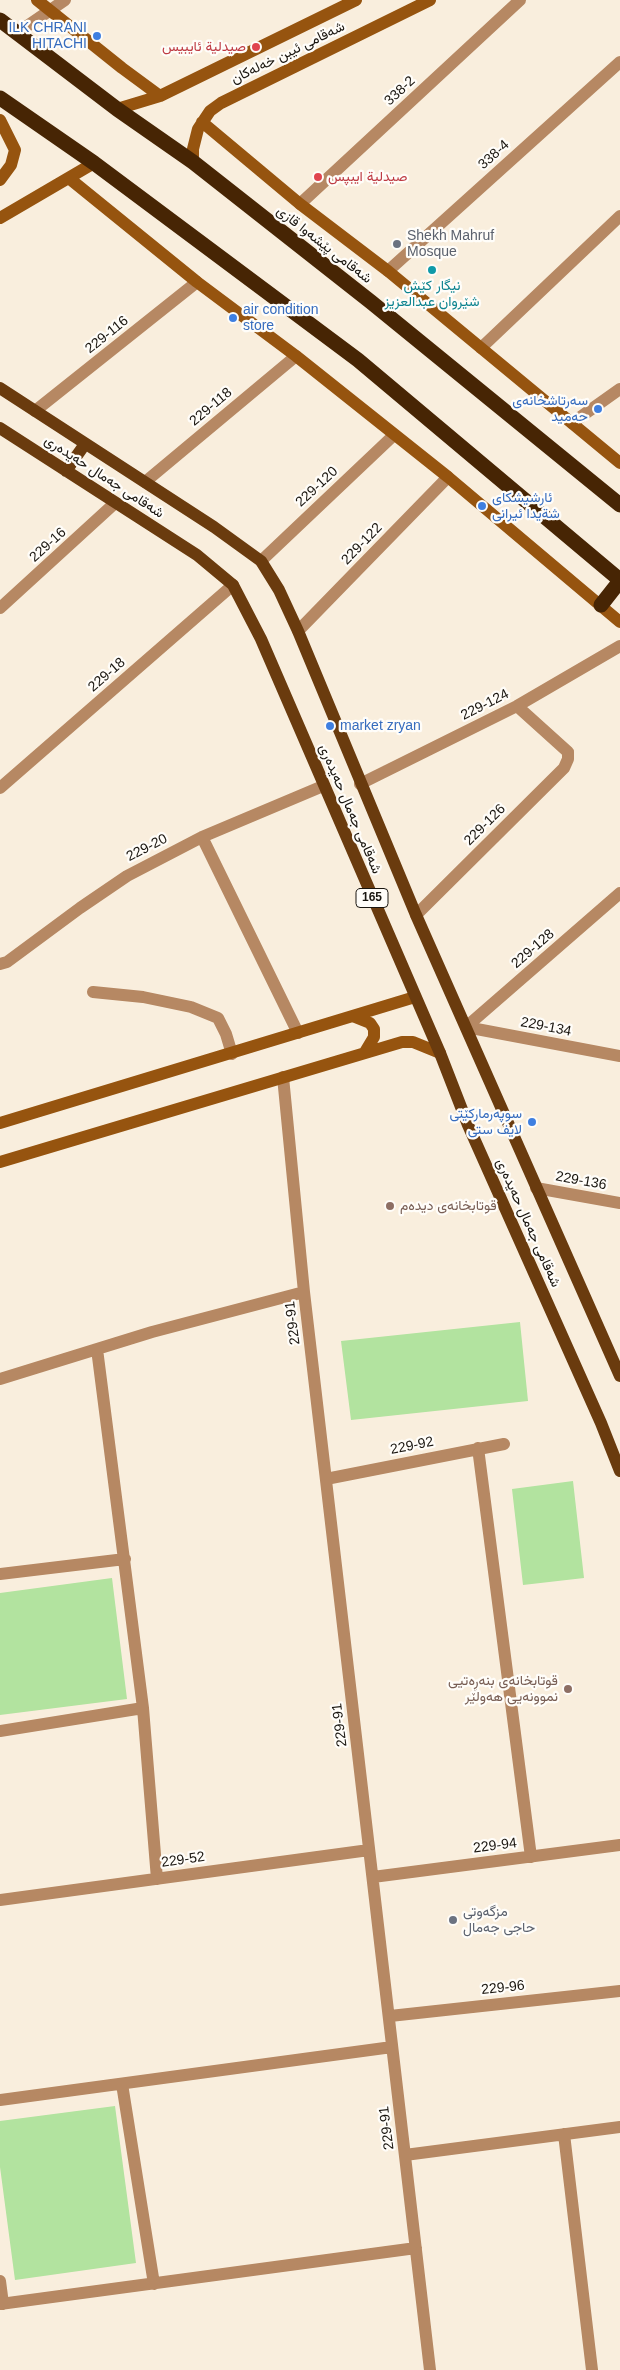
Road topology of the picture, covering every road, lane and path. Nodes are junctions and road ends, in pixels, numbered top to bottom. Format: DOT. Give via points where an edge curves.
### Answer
graph roads {
  1 [pos="37,0"];
  2 [pos="65,0"];
  3 [pos="356,0"];
  4 [pos="430,0"];
  5 [pos="520,0"];
  6 [pos="50,9"];
  7 [pos="0,20"];
  8 [pos="17,33"];
  9 [pos="620,62"];
  10 [pos="160,96"];
  11 [pos="0,98"];
  12 [pos="117,109"];
  13 [pos="0,120"];
  14 [pos="202,122"];
  15 [pos="0,139"];
  16 [pos="15,150"];
  17 [pos="193,162"];
  18 [pos="94,163"];
  19 [pos="70,179"];
  20 [pos="0,180"];
  21 [pos="300,204"];
  22 [pos="620,216"];
  23 [pos="0,218"];
  24 [pos="388,271"];
  25 [pos="197,282"];
  26 [pos="481,348"];
  27 [pos="296,356"];
  28 [pos="0,388"];
  29 [pos="620,389"];
  30 [pos="35,411"];
  31 [pos="572,424"];
  32 [pos="0,428"];
  33 [pos="394,435"];
  34 [pos="85,444"];
  35 [pos="620,463"];
  36 [pos="66,471"];
  37 [pos="448,477"];
  38 [pos="145,482"];
  39 [pos="115,503"];
  40 [pos="620,505"];
  41 [pos="261,561"];
  42 [pos="620,580"];
  43 [pos="233,585"];
  44 [pos="601,605"];
  45 [pos="0,608"];
  46 [pos="620,622"];
  47 [pos="298,631"];
  48 [pos="620,646"];
  49 [pos="517,706"];
  50 [pos="360,784"];
  51 [pos="323,786"];
  52 [pos="0,788"];
  53 [pos="202,837"];
  54 [pos="620,893"];
  55 [pos="416,915"];
  56 [pos="0,964"];
  57 [pos="93,992"];
  58 [pos="415,998"];
  59 [pos="356,1017"];
  60 [pos="466,1027"];
  61 [pos="298,1033"];
  62 [pos="365,1052"];
  63 [pos="440,1053"];
  64 [pos="232,1054"];
  65 [pos="620,1056"];
  66 [pos="283,1077"];
  67 [pos="0,1123"];
  68 [pos="0,1162"];
  69 [pos="536,1188"];
  70 [pos="620,1204"];
  71 [pos="304,1292"];
  72 [pos="97,1349"];
  73 [pos="616,1360"];
  74 [pos="620,1376"];
  75 [pos="0,1379"];
  76 [pos="504,1444"];
  77 [pos="478,1448"];
  78 [pos="620,1471"];
  79 [pos="326,1479"];
  80 [pos="125,1559"];
  81 [pos="0,1574"];
  82 [pos="143,1708"];
  83 [pos="0,1730"];
  84 [pos="620,1845"];
  85 [pos="369,1850"];
  86 [pos="531,1857"];
  87 [pos="373,1877"];
  88 [pos="157,1879"];
  89 [pos="0,1900"];
  90 [pos="620,1991"];
  91 [pos="390,2016"];
  92 [pos="392,2046"];
  93 [pos="122,2084"];
  94 [pos="0,2100"];
  95 [pos="620,2127"];
  96 [pos="564,2134"];
  97 [pos="405,2155"];
  98 [pos="416,2248"];
  99 [pos="0,2281"];
  100 [pos="154,2284"];
  101 [pos="2,2304"];
  102 [pos="430,2370"];
  103 [pos="592,2370"];
  1 -- 6 [label="street"];
  2 -- 6 [label="street"];
  3 -- 10 [label="street, شەقامی ئیبن خەلەکان"];
  4 -- 14 [label="street, شەقامی ئیبن خەلەکان" via="221,103"];
  5 -- 21 [label="street, 338-2"];
  6 -- 8 [label="street"];
  6 -- 10 [label="street"];
  7 -- 8 [label="highway, شەقامی پێشەوا قازی"];
  8 -- 12 [label="highway, شەقامی پێشەوا قازی"];
  9 -- 24 [label="street, 338-4"];
  10 -- 12 [label="street, شەقامی ئیبن خەلەکان"];
  11 -- 18 [label="highway"];
  12 -- 17 [label="highway, شەقامی پێشەوا قازی"];
  13 -- 16 [label="street"];
  14 -- 17 [label="street, شەقامی ئیبن خەلەکان" via="195,139"];
  14 -- 21 [label="street"];
  15 -- 16 [label="street"];
  16 -- 20 [label="street" via="11,166"];
  17 -- 40 [label="highway, شەقامی پێشەوا قازی"];
  18 -- 19 [label="street"];
  18 -- 42 [label="highway" via="358,360"];
  19 -- 23 [label="street"];
  19 -- 25 [label="street"];
  21 -- 24 [label="street"];
  22 -- 26 [label="street"];
  24 -- 26 [label="street"];
  25 -- 27 [label="street"];
  25 -- 30 [label="street, 229-116"];
  26 -- 31 [label="street"];
  27 -- 33 [label="street"];
  27 -- 38 [label="street, 229-118"];
  28 -- 30 [label="main road, شەقامی جەمال حەیدەری / 165"];
  29 -- 31 [label="street"];
  30 -- 34 [label="main road, شەقامی جەمال حەیدەری / 165"];
  31 -- 35 [label="street"];
  32 -- 36 [label="main road, شەقامی جەمال حەیدەری / 165"];
  33 -- 37 [label="street"];
  33 -- 41 [label="street, 229-120"];
  34 -- 36 [label="main road"];
  34 -- 38 [label="main road, شەقامی جەمال حەیدەری / 165"];
  36 -- 39 [label="main road, شەقامی جەمال حەیدەری / 165"];
  37 -- 44 [label="street"];
  37 -- 47 [label="street, 229-122"];
  38 -- 41 [label="main road, شەقامی جەمال حەیدەری / 165"];
  39 -- 43 [label="main road, شەقامی جەمال حەیدەری / 165" via="197,555"];
  39 -- 45 [label="street, 229-16"];
  41 -- 47 [label="main road, شەقامی جەمال حەیدەری / 165"];
  42 -- 44 [label="highway"];
  43 -- 51 [label="main road, شەقامی جەمال حەیدەری / 165" via="261,639"];
  43 -- 52 [label="street, 229-18"];
  44 -- 46 [label="street"];
  47 -- 50 [label="main road, شەقامی جەمال حەیدەری / 165"];
  48 -- 49 [label="street, 229-124"];
  49 -- 50 [label="street, 229-124"];
  49 -- 55 [label="street, 229-126" via="568,752 564,768"];
  50 -- 55 [label="main road, شەقامی جەمال حەیدەری / 165"];
  51 -- 53 [label="street, 229-20"];
  51 -- 58 [label="main road, شەقامی جەمال حەیدەری / 165"];
  53 -- 56 [label="street, 229-20" via="128,876"];
  53 -- 61 [label="street"];
  54 -- 60 [label="street, 229-128"];
  55 -- 60 [label="main road, شەقامی جەمال حەیدەری / 165"];
  57 -- 64 [label="street" via="191,1007 218,1018"];
  58 -- 59 [label="street"];
  58 -- 63 [label="main road, شەقامی جەمال حەیدەری / 165"];
  59 -- 61 [label="street"];
  59 -- 62 [label="street" via="370,1023 374,1029 374,1037"];
  60 -- 65 [label="street, 229-134"];
  60 -- 69 [label="main road, شەقامی جەمال حەیدەری / 165"];
  61 -- 64 [label="street"];
  62 -- 63 [label="street" via="413,1042"];
  62 -- 66 [label="street"];
  63 -- 78 [label="main road, شەقامی جەمال حەیدەری / 165" via="468,1125"];
  64 -- 67 [label="street"];
  66 -- 68 [label="street"];
  66 -- 71 [label="street, 229-91"];
  69 -- 70 [label="street, 229-136"];
  69 -- 73 [label="main road, شەقامی جەمال حەیدەری / 165"];
  71 -- 72 [label="street"];
  71 -- 79 [label="street, 229-91"];
  72 -- 75 [label="street"];
  72 -- 80 [label="street"];
  73 -- 74 [label="main road, شەقامی جەمال حەیدەری / 165"];
  76 -- 77 [label="street, 229-92"];
  77 -- 79 [label="street, 229-92"];
  77 -- 86 [label="street"];
  79 -- 85 [label="street, 229-91"];
  80 -- 81 [label="street"];
  80 -- 82 [label="street"];
  82 -- 83 [label="street"];
  82 -- 88 [label="street"];
  84 -- 86 [label="street, 229-94"];
  85 -- 87 [label="street, 229-91"];
  85 -- 88 [label="street, 229-52"];
  86 -- 87 [label="street, 229-94"];
  87 -- 91 [label="street, 229-91"];
  88 -- 89 [label="street, 229-52"];
  90 -- 91 [label="street, 229-96"];
  91 -- 92 [label="street, 229-91"];
  92 -- 93 [label="street"];
  92 -- 97 [label="street, 229-91"];
  93 -- 94 [label="street"];
  93 -- 100 [label="street"];
  95 -- 96 [label="street"];
  96 -- 97 [label="street"];
  96 -- 103 [label="street"];
  97 -- 98 [label="street, 229-91"];
  98 -- 100 [label="street"];
  98 -- 102 [label="street, 229-91"];
  99 -- 101 [label="street"];
  100 -- 101 [label="street"];
}
